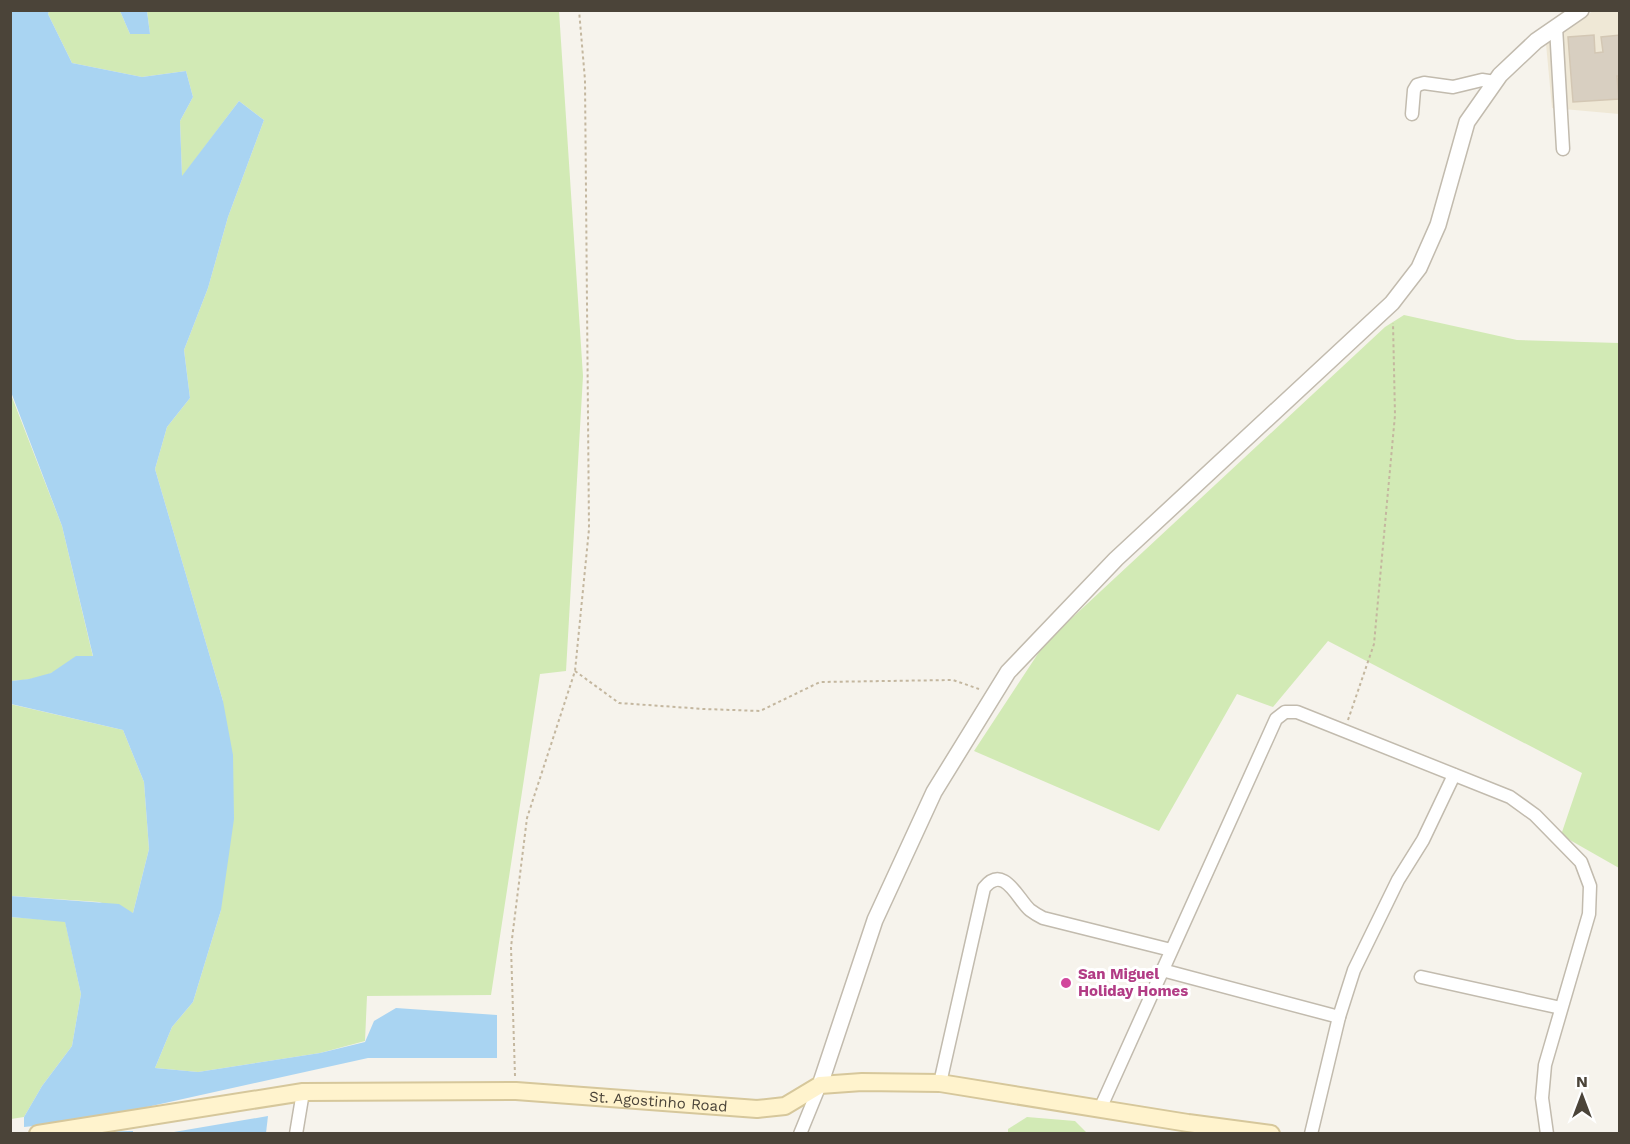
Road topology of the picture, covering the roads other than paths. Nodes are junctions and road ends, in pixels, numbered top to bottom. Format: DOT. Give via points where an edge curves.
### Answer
graph roads {
  1 [pos="1581,10"];
  2 [pos="1556,27"];
  3 [pos="1495,81"];
  4 [pos="1412,114"];
  5 [pos="1563,149"];
  6 [pos="1454,775"];
  7 [pos="1172,950"];
  8 [pos="1162,970"];
  9 [pos="1421,976"];
  10 [pos="1562,1008"];
  11 [pos="1339,1017"];
  12 [pos="940,1083"];
  13 [pos="820,1085"];
  14 [pos="303,1092"];
  15 [pos="1100,1109"];
  16 [pos="1186,1128"];
  17 [pos="38,1134"];
  18 [pos="296,1134"];
  19 [pos="800,1134"];
  20 [pos="1271,1134"];
  21 [pos="1311,1134"];
  22 [pos="1547,1134"];
  1 -- 2 [label="street"];
  2 -- 3 [label="street"];
  2 -- 5 [label="street"];
  3 -- 4 [label="street" via="1453,87 1417,84"];
  3 -- 13 [label="street" via="1467,122 1438,225 1419,268 1392,303 1116,558 1008,672 934,792 876,920"];
  6 -- 7 [label="street" via="1297,712 1285,712 1276,719"];
  6 -- 10 [label="street" via="1510,797 1535,815 1581,862 1590,886 1589,914"];
  6 -- 11 [label="street" via="1354,970"];
  7 -- 8 [label="street"];
  7 -- 12 [label="street" via="1042,918 1005,881 988,882"];
  8 -- 11 [label="street"];
  8 -- 15 [label="street"];
  9 -- 10 [label="street"];
  10 -- 22 [label="street" via="1545,1065 1542,1098"];
  11 -- 21 [label="street"];
  12 -- 13 [label="main road, St. Agostinho Road"];
  12 -- 15 [label="main road, St. Agostinho Road"];
  13 -- 14 [label="main road, St. Agostinho Road" via="785,1106 757,1109 516,1091"];
  13 -- 19 [label="street"];
  14 -- 17 [label="main road, St. Agostinho Road"];
  14 -- 18 [label="street"];
  15 -- 16 [label="main road, St. Agostinho Road"];
  16 -- 20 [label="main road, St. Agostinho Road"];
}
